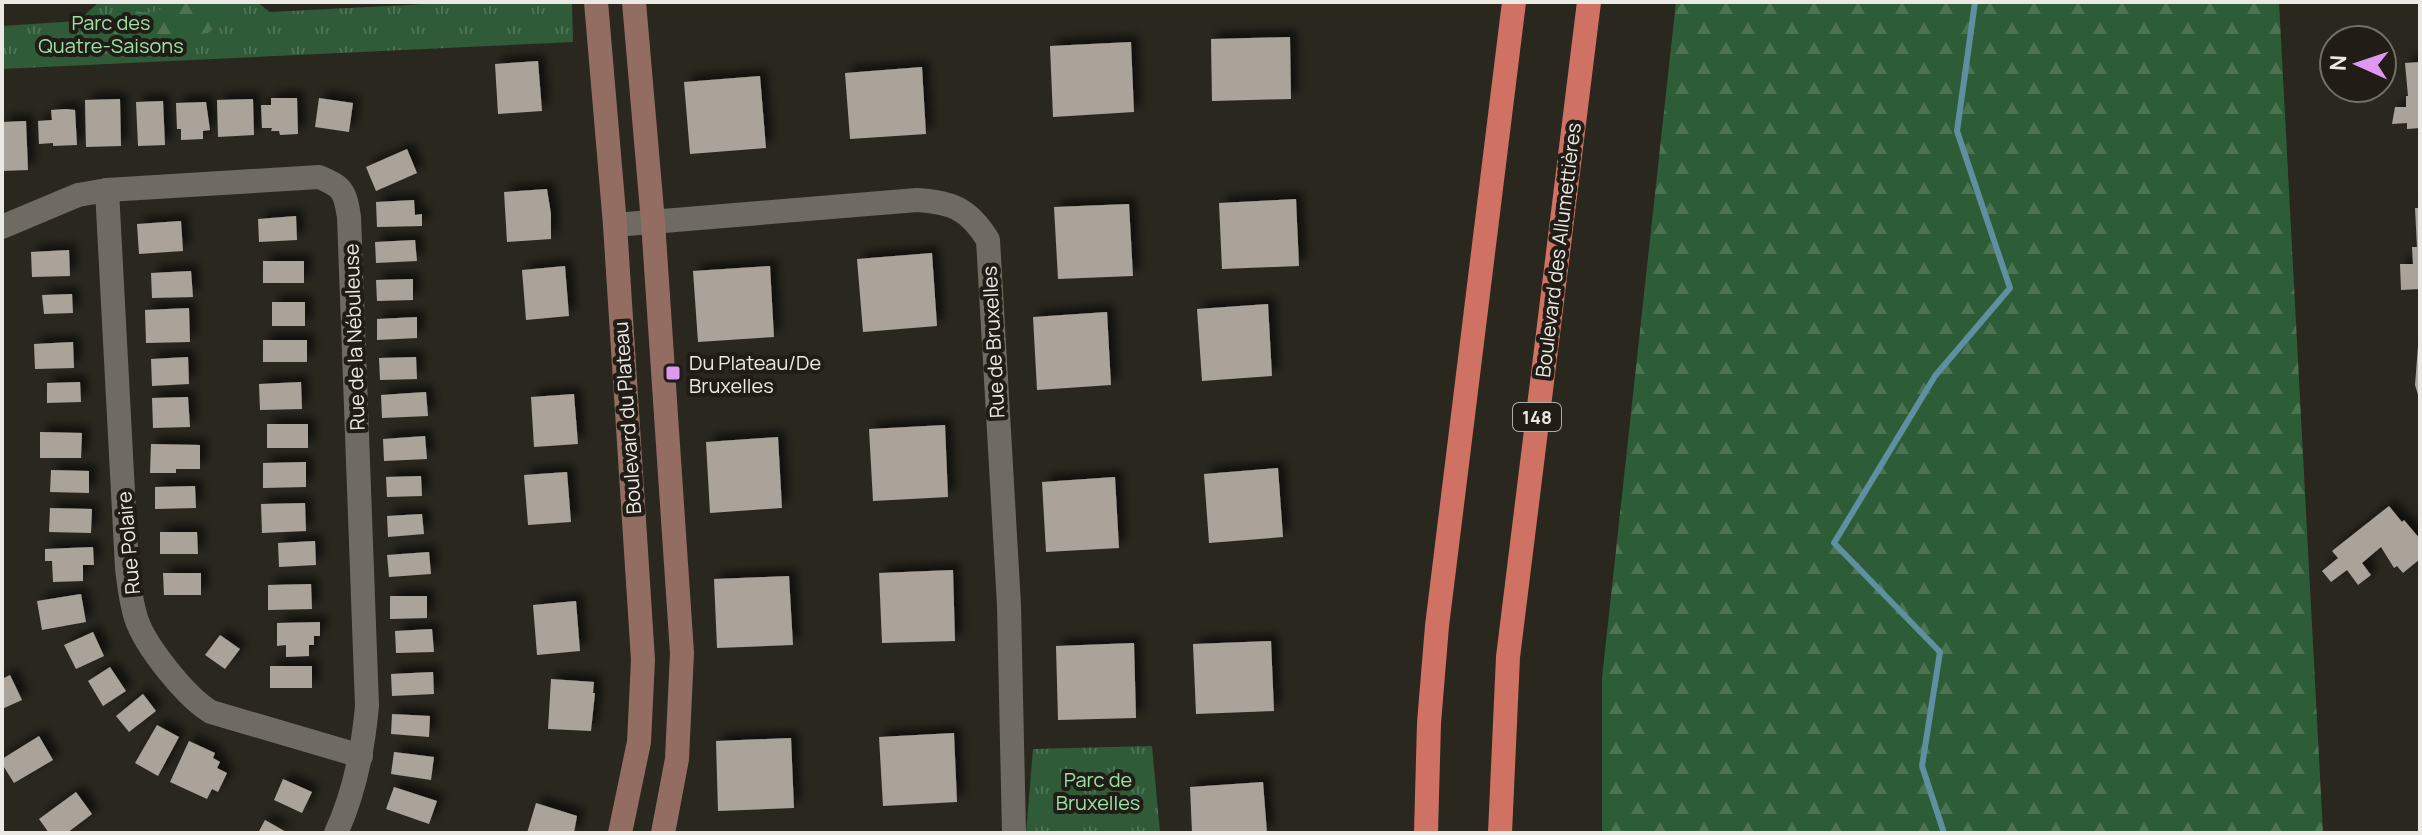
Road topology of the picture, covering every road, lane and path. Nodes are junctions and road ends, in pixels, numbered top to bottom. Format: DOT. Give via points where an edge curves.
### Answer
graph roads {
  1 [pos="596,2"];
  2 [pos="634,2"];
  3 [pos="1514,2"];
  4 [pos="1589,2"];
  5 [pos="107,190"];
  6 [pos="653,222"];
  7 [pos="615,225"];
  8 [pos="2,227"];
  9 [pos="361,756"];
  10 [pos="336,833"];
  11 [pos="620,833"];
  12 [pos="663,833"];
  13 [pos="1014,833"];
  14 [pos="1426,833"];
  15 [pos="1500,833"];
  1 -- 7 [label="main road, Boulevard du Plateau"];
  2 -- 6 [label="main road, Boulevard du Plateau"];
  3 -- 14 [label="highway" via="1437,626"];
  4 -- 15 [label="highway, Boulevard des Allumettières / 148" via="1508,657"];
  5 -- 8 [label="street, Rue de la Nébuleuse" via="78,195"];
  5 -- 9 [label="street, Rue Polaire" via="127,568 137,622 180,686 211,712"];
  5 -- 9 [label="street, Rue de la Nébuleuse" via="319,177 338,185 346,197 367,672"];
  6 -- 7 [label="street, Rue de Bruxelles"];
  6 -- 12 [label="main road, Boulevard du Plateau" via="682,653 677,759"];
  6 -- 13 [label="street, Rue de Bruxelles" via="941,201 977,222 988,240 1009,605"];
  7 -- 11 [label="main road, Boulevard du Plateau" via="643,660 639,742"];
  9 -- 10 [label="street, Rue de la Nébuleuse"];
}
